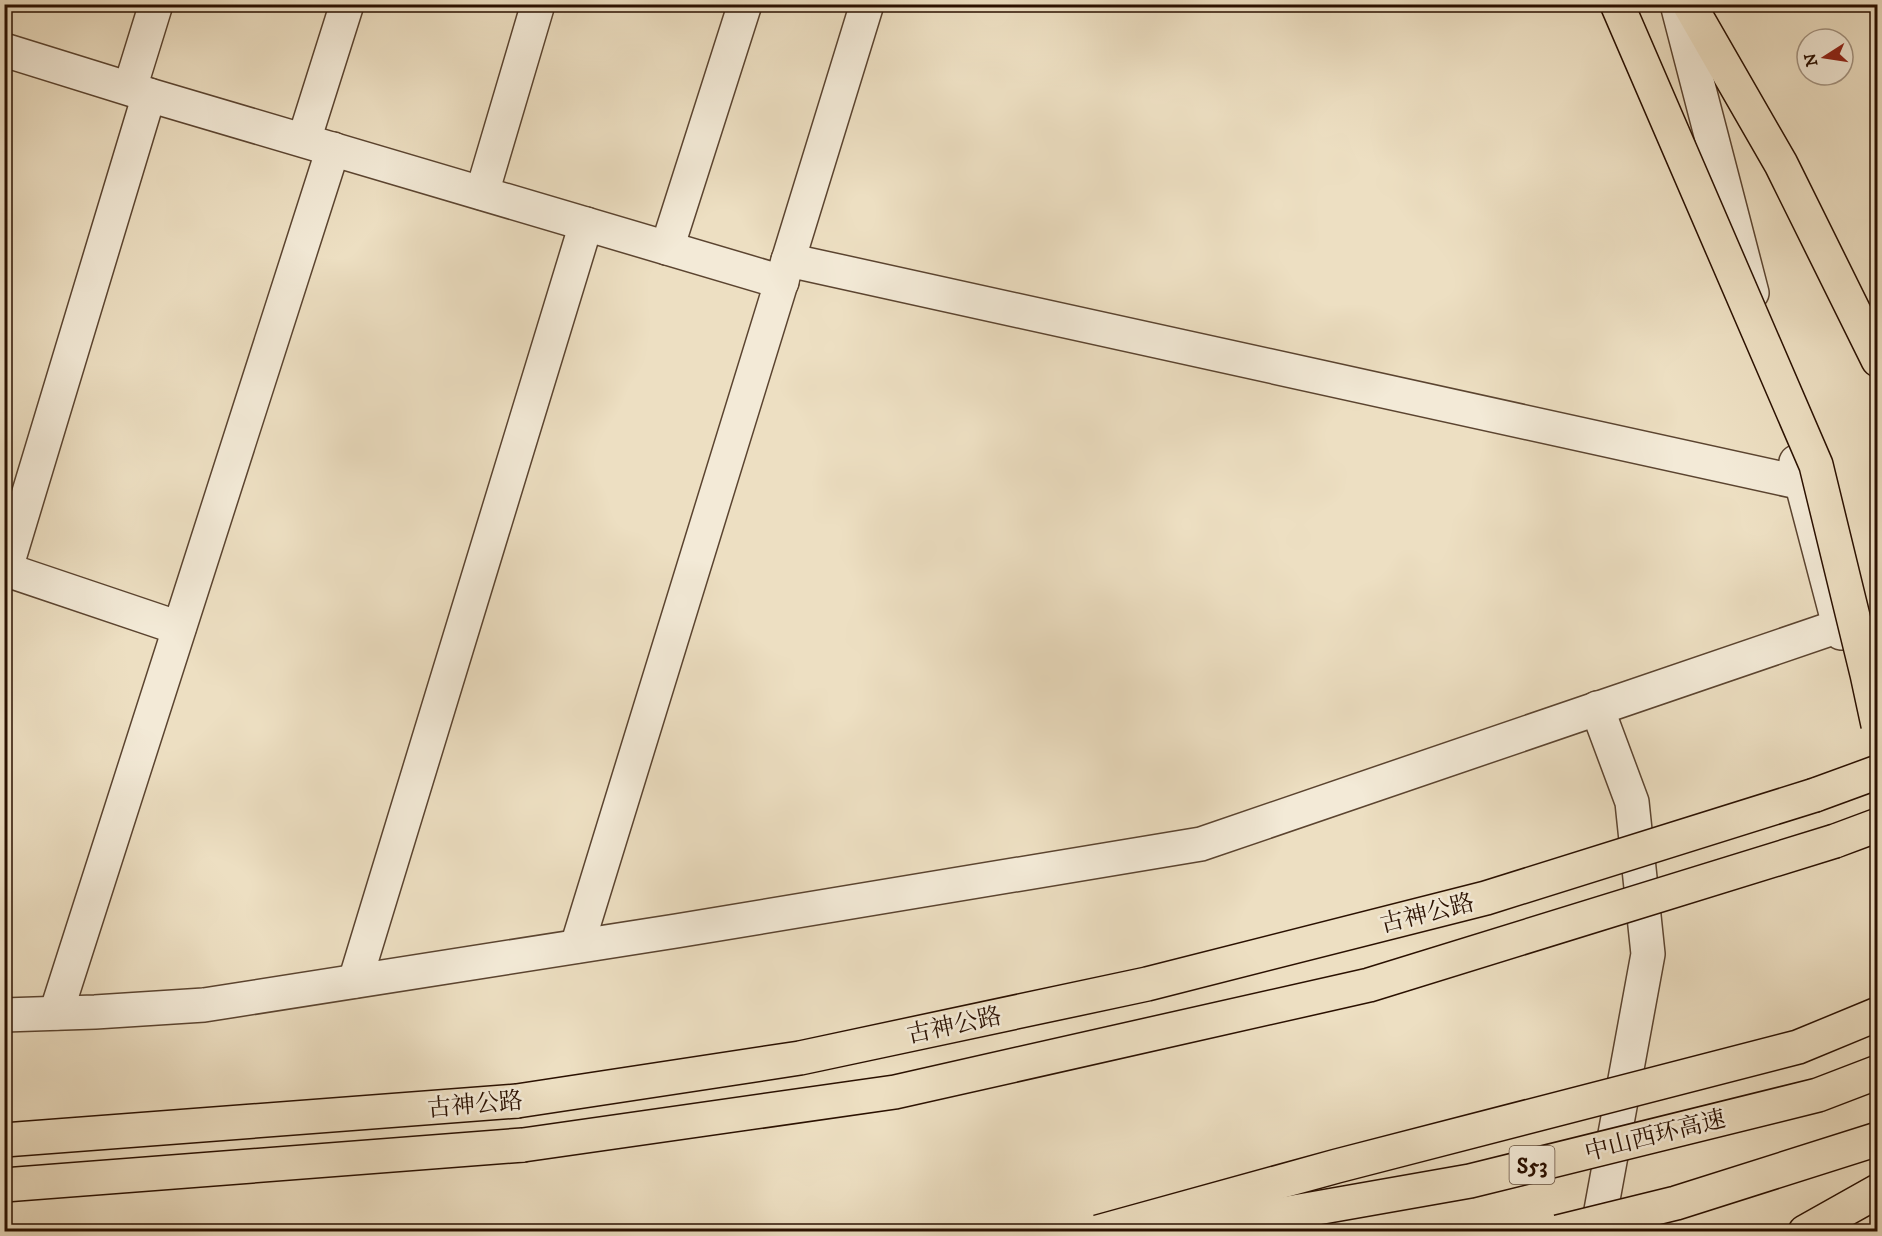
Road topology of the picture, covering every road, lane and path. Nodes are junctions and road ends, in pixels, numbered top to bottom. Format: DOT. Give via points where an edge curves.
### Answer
graph roads {
  1 [pos="156,4"];
  2 [pos="347,4"];
  3 [pos="538,4"];
  4 [pos="745,4"];
  5 [pos="867,4"];
  6 [pos="1617,4"];
  7 [pos="1677,4"];
  8 [pos="1689,4"];
  9 [pos="4,50"];
  10 [pos="139,91"];
  11 [pos="319,144"];
  12 [pos="482,193"];
  13 [pos="586,224"];
  14 [pos="667,248"];
  15 [pos="785,271"];
  16 [pos="1878,360"];
  17 [pos="1802,483"];
  18 [pos="5,571"];
  19 [pos="1839,626"];
  20 [pos="179,628"];
  21 [pos="1597,708"];
  22 [pos="1878,725"];
  23 [pos="1878,739"];
  24 [pos="1878,772"];
  25 [pos="1878,825"];
  26 [pos="577,946"];
  27 [pos="355,981"];
  28 [pos="56,1013"];
  29 [pos="1878,1014"];
  30 [pos="4,1015"];
  31 [pos="1878,1072"];
  32 [pos="1878,1139"];
  33 [pos="4,1140"];
  34 [pos="4,1185"];
  35 [pos="1878,1191"];
  36 [pos="1098,1232"];
  37 [pos="1181,1232"];
  38 [pos="1558,1232"];
  39 [pos="1597,1232"];
  40 [pos="1805,1232"];
  1 -- 10 [label="street"];
  2 -- 11 [label="street"];
  3 -- 12 [label="street"];
  4 -- 14 [label="street"];
  5 -- 15 [label="street"];
  6 -- 22 [label="main road, bridge" via="1816,465"];
  7 -- 17 [label="street"];
  8 -- 16 [label="main road" via="1781,164"];
  9 -- 10 [label="street"];
  10 -- 11 [label="street"];
  10 -- 18 [label="street"];
  11 -- 12 [label="street"];
  11 -- 20 [label="street"];
  12 -- 13 [label="street"];
  13 -- 14 [label="street"];
  13 -- 27 [label="street"];
  14 -- 15 [label="street"];
  15 -- 17 [label="street"];
  15 -- 26 [label="street"];
  17 -- 19 [label="street"];
  18 -- 20 [label="street"];
  19 -- 21 [label="street"];
  19 -- 23 [label="street"];
  20 -- 28 [label="street"];
  21 -- 26 [label="street" via="1201,844"];
  21 -- 39 [label="street" via="1632,802 1648,954"];
  24 -- 33 [label="main road, 古神公路, bridge" via="1486,898 1147,984 800,1058 517,1101"];
  25 -- 34 [label="main road, 古神公路, bridge" via="1369,985 895,1092 523,1145"];
  26 -- 27 [label="street"];
  27 -- 28 [label="street" via="204,1005"];
  28 -- 30 [label="street"];
  29 -- 36 [label="main road, bridge" via="1798,1047"];
  31 -- 37 [label="main road, 中山西环高速 / S53, bridge" via="1818,1095 1470,1181"];
  32 -- 38 [label="main road, bridge" via="1676,1203"];
  35 -- 40 [label="main road"];
}
